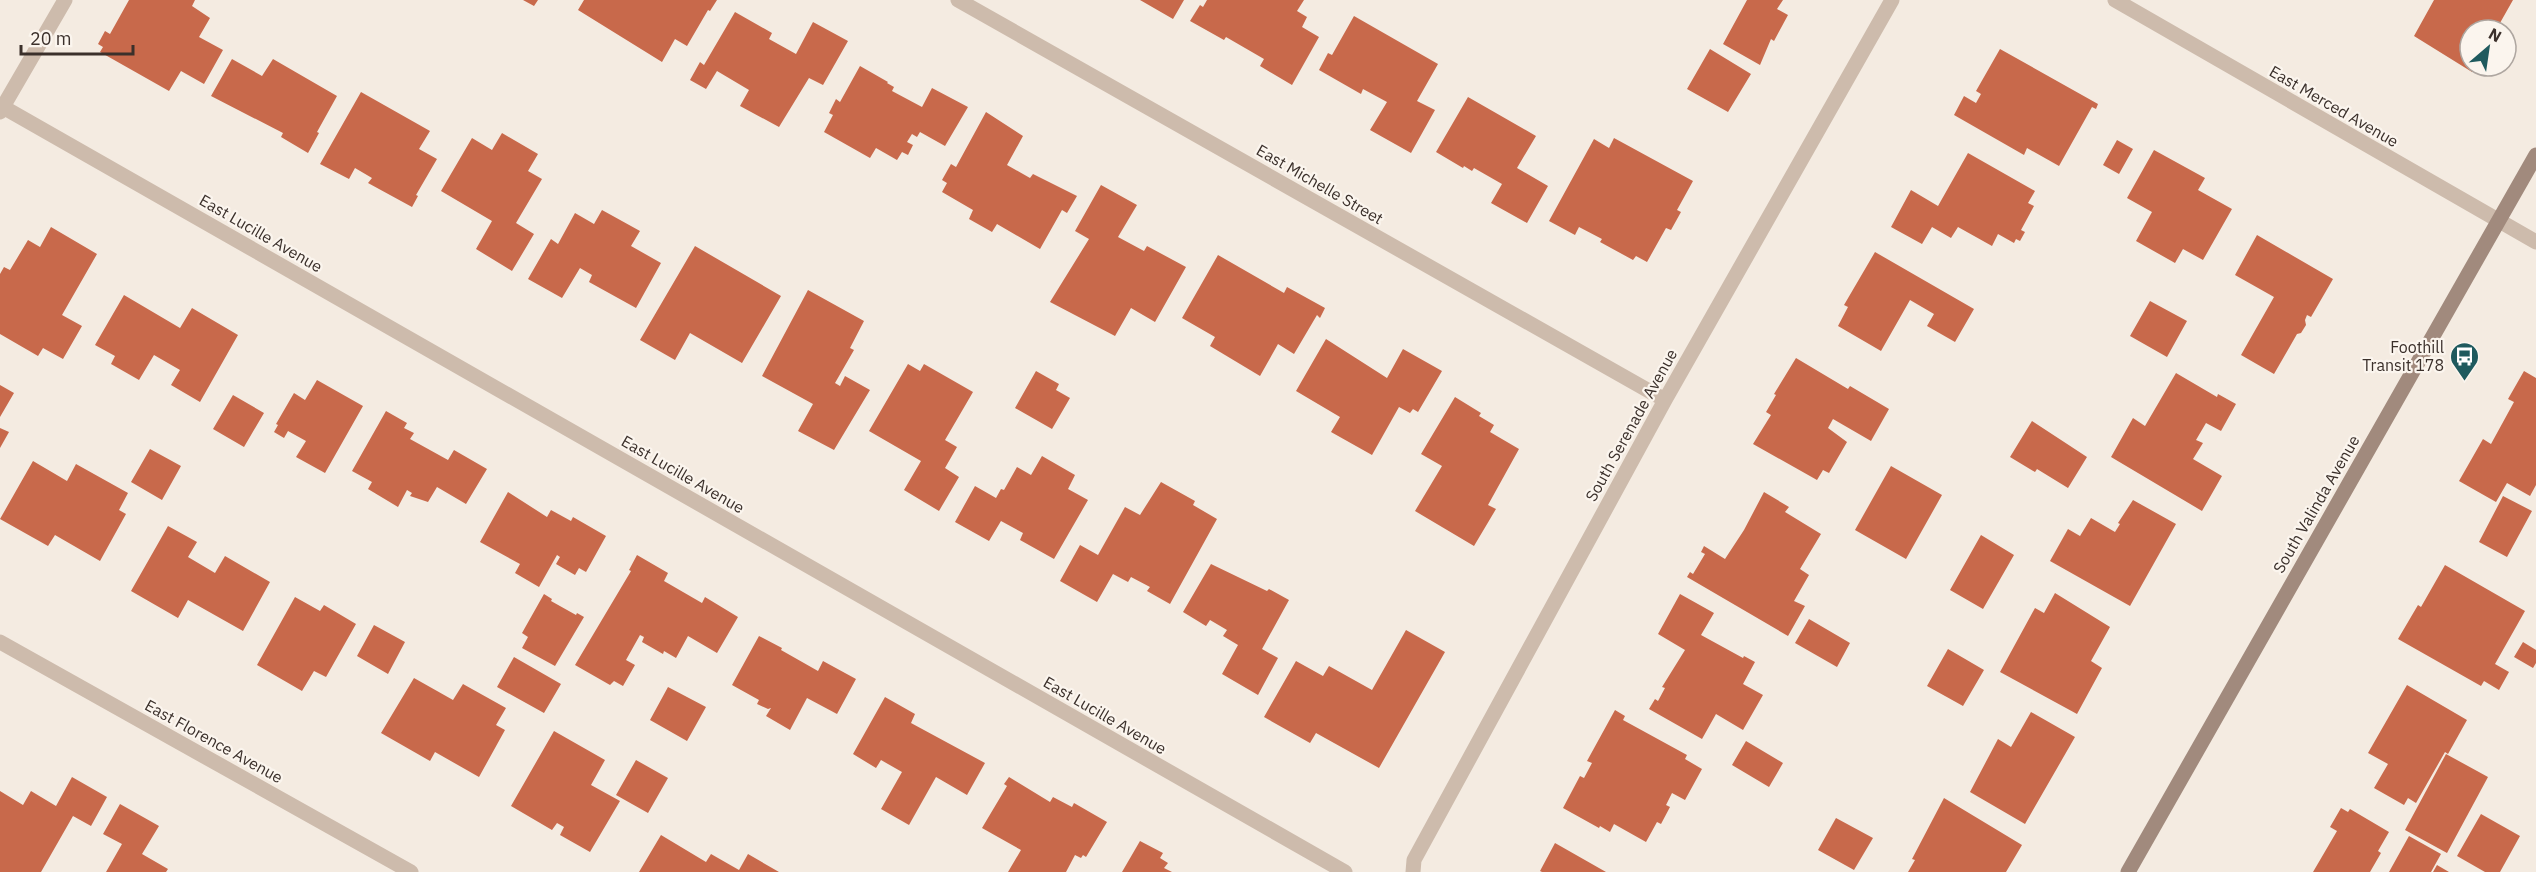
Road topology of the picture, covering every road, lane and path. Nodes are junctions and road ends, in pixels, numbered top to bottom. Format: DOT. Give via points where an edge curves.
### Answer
graph roads {
  1 [pos="65,0"];
  2 [pos="958,0"];
  3 [pos="1892,0"];
  4 [pos="2115,0"];
  5 [pos="2,110"];
  6 [pos="2536,155"];
  7 [pos="2498,221"];
  8 [pos="2536,242"];
  9 [pos="1665,400"];
  10 [pos="0,642"];
  11 [pos="411,872"];
  12 [pos="1345,872"];
  13 [pos="1413,872"];
  14 [pos="2128,872"];
  1 -- 5 [label="street"];
  2 -- 9 [label="street, East Michelle Street"];
  3 -- 9 [label="street, South Serenade Avenue"];
  4 -- 7 [label="street, East Merced Avenue"];
  5 -- 12 [label="street, East Lucille Avenue"];
  6 -- 7 [label="main road, South Valinda Avenue"];
  7 -- 8 [label="street, East Merced Avenue"];
  7 -- 14 [label="main road, South Valinda Avenue"];
  9 -- 13 [label="street, South Serenade Avenue" via="1414,860"];
  10 -- 11 [label="street, East Florence Avenue"];
}
